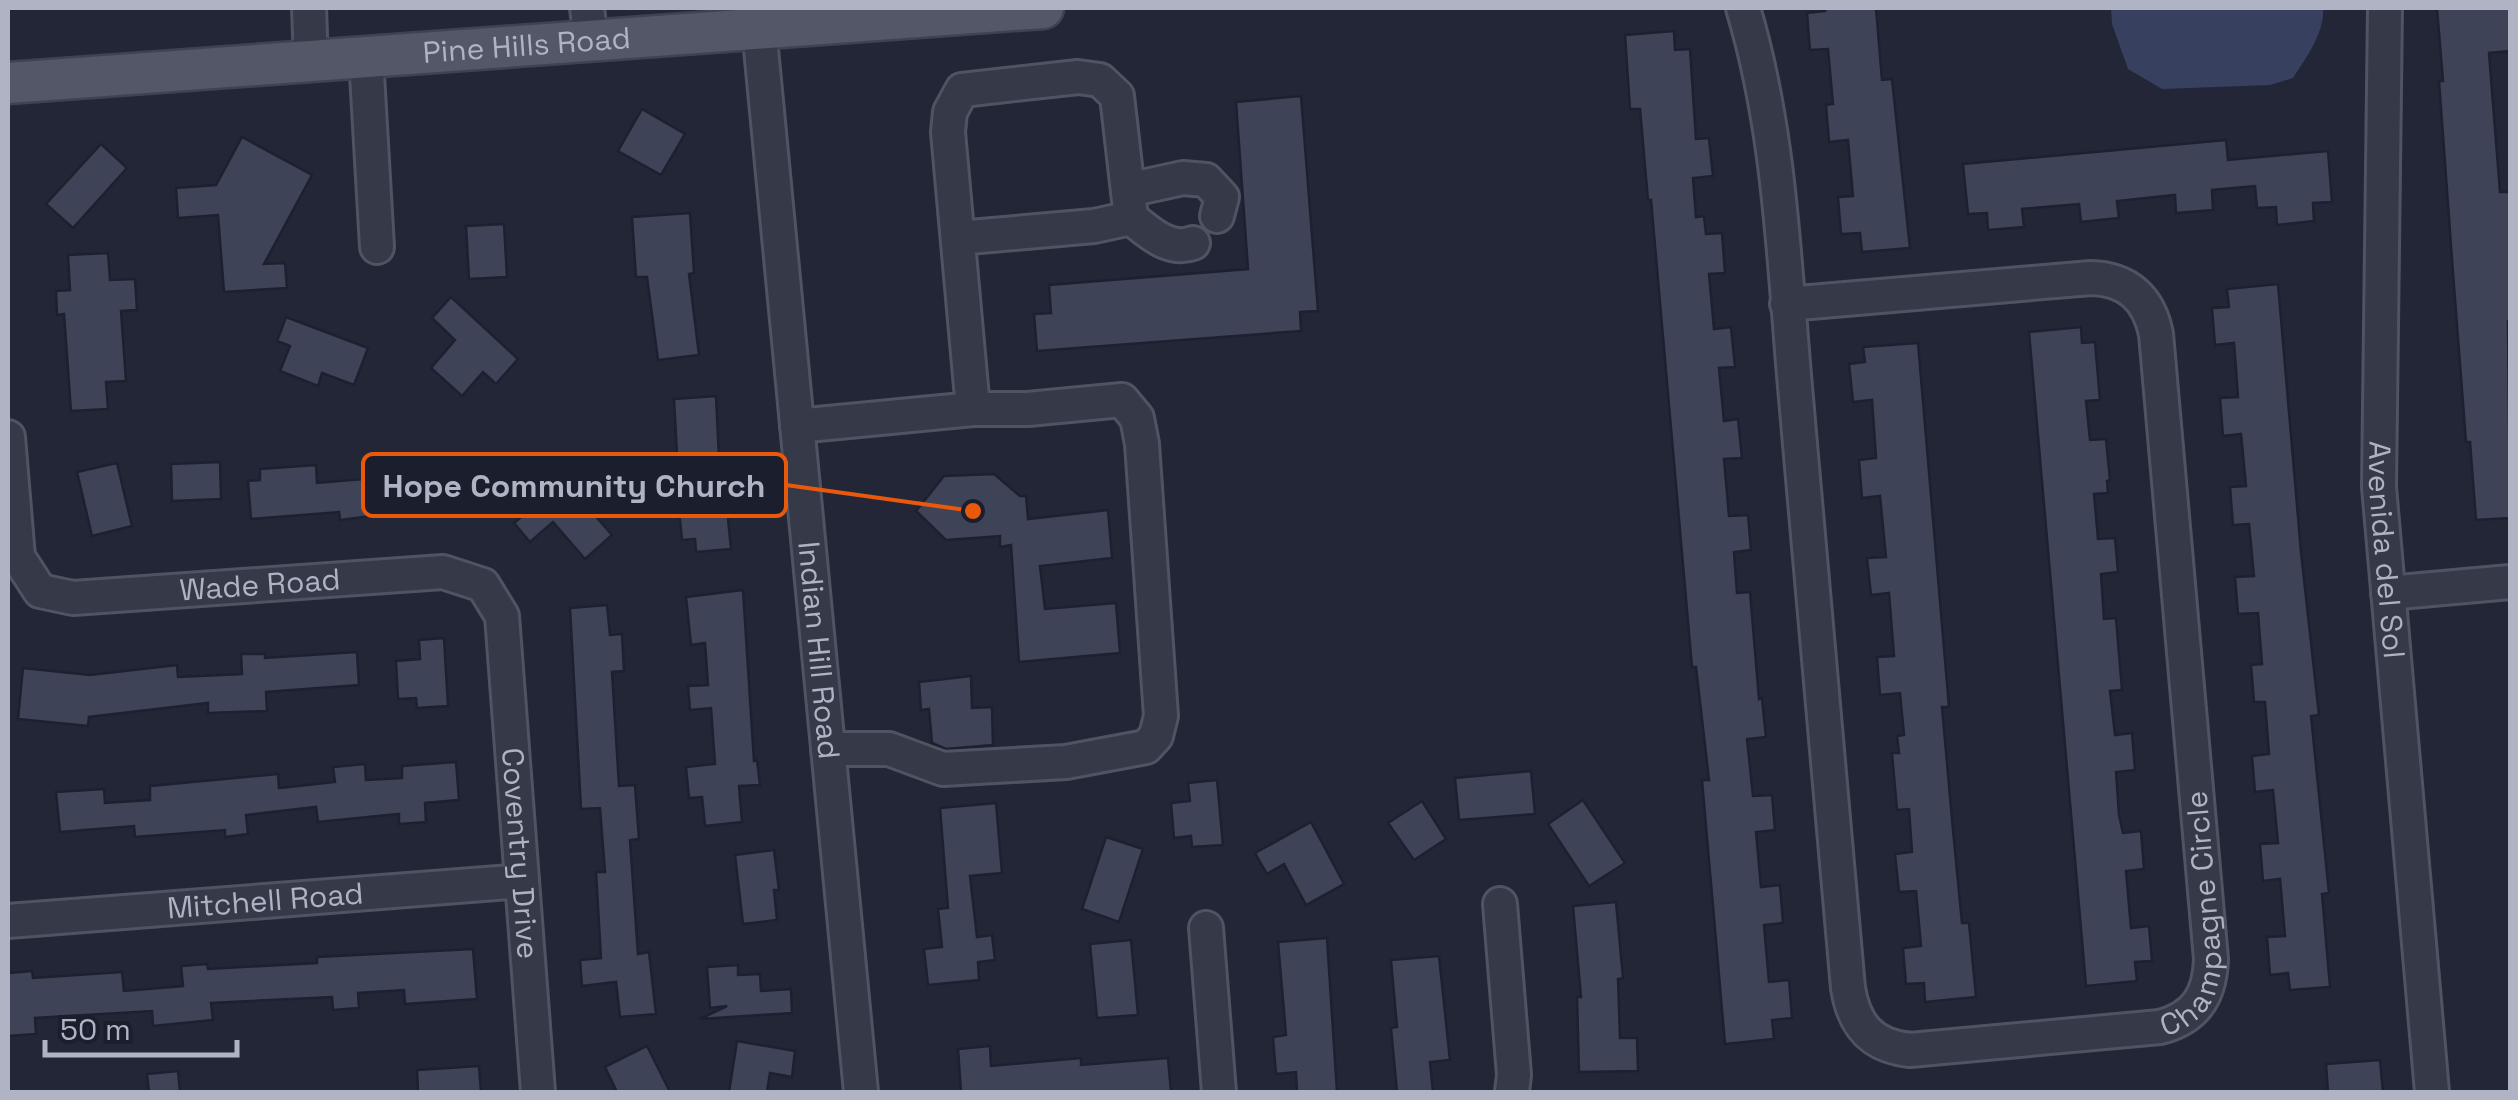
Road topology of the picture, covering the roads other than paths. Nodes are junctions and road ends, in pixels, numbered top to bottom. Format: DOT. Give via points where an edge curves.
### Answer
graph roads {
  1 [pos="309,8"];
  2 [pos="1039,8"];
  3 [pos="1743,8"];
  4 [pos="2385,8"];
  5 [pos="935,11"];
  6 [pos="589,24"];
  7 [pos="759,28"];
  8 [pos="366,57"];
  9 [pos="311,62"];
  10 [pos="8,83"];
  11 [pos="1129,204"];
  12 [pos="1217,216"];
  13 [pos="958,238"];
  14 [pos="1193,242"];
  15 [pos="377,247"];
  16 [pos="1788,304"];
  17 [pos="973,409"];
  18 [pos="797,426"];
  19 [pos="8,437"];
  20 [pos="2510,582"];
  21 [pos="2388,593"];
  22 [pos="502,616"];
  23 [pos="828,750"];
  24 [pos="522,881"];
  25 [pos="1500,904"];
  26 [pos="8,921"];
  27 [pos="1206,928"];
  28 [pos="538,1092"];
  29 [pos="861,1092"];
  30 [pos="1219,1092"];
  31 [pos="1512,1092"];
  32 [pos="2432,1092"];
  1 -- 9 [label="street"];
  2 -- 5 [label="main road, Pine Hills Road"];
  3 -- 16 [label="street, Champagne Circle" via="1772,136"];
  4 -- 21 [label="street, Avenida del Sol" via="2379,466"];
  5 -- 7 [label="main road, Pine Hills Road"];
  6 -- 7 [label="main road, Pine Hills Road"];
  6 -- 8 [label="main road, Pine Hills Road"];
  7 -- 18 [label="street, Indian Hill Road"];
  8 -- 9 [label="main road, Pine Hills Road"];
  8 -- 15 [label="street"];
  9 -- 10 [label="main road, Pine Hills Road"];
  11 -- 12 [label="street" via="1183,178 1206,180 1222,197"];
  11 -- 13 [label="street" via="1094,226"];
  11 -- 13 [label="street" via="1118,96 1100,80 962,90 948,132"];
  11 -- 14 [label="street" via="1160,241"];
  13 -- 17 [label="street"];
  16 -- 16 [label="street, Champagne Circle" via="1856,1020 1880,1044 1910,1050 2160,1027 2186,1017 2206,995 2212,958 2156,334 2146,305 2122,282 2091,278"];
  17 -- 18 [label="street"];
  17 -- 23 [label="street" via="1122,400 1137,418 1161,716 1156,736 1131,752 943,769 889,749"];
  18 -- 23 [label="street, Indian Hill Road"];
  19 -- 22 [label="street, Wade Road" via="18,557 40,591 74,598 443,572 483,585"];
  20 -- 21 [label="street"];
  21 -- 32 [label="street, Avenida del Sol"];
  22 -- 24 [label="street, Coventry Drive"];
  23 -- 29 [label="street, Indian Hill Road"];
  24 -- 26 [label="street, Mitchell Road"];
  24 -- 28 [label="street, Coventry Drive"];
  25 -- 31 [label="street"];
  27 -- 30 [label="street"];
}
